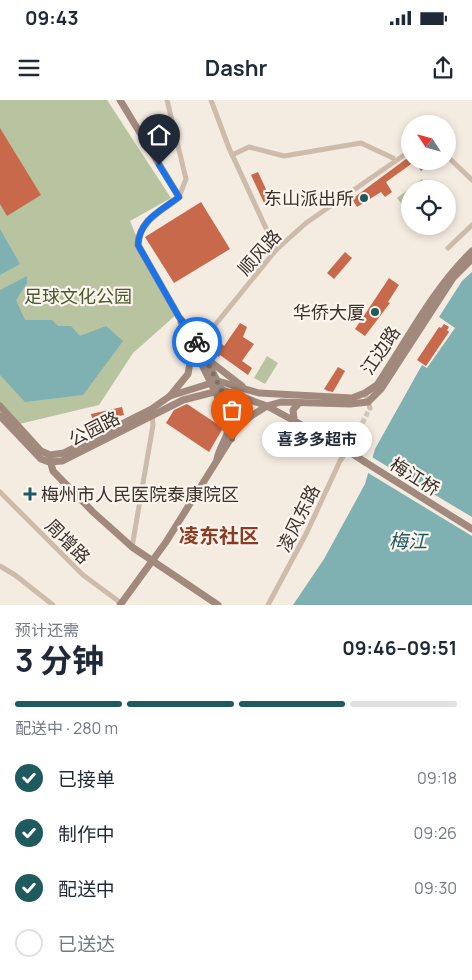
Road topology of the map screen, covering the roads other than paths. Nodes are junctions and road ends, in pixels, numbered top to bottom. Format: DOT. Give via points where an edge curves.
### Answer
graph roads {
  1 [pos="120,100"];
  2 [pos="168,100"];
  3 [pos="211,100"];
  4 [pos="232,155"];
  5 [pos="401,157"];
  6 [pos="393,158"];
  7 [pos="456,165"];
  8 [pos="472,180"];
  9 [pos="179,197"];
  10 [pos="472,225"];
  11 [pos="448,248"];
  12 [pos="276,250"];
  13 [pos="472,251"];
  14 [pos="472,259"];
  15 [pos="179,317"];
  16 [pos="216,325"];
  17 [pos="192,332"];
  18 [pos="192,350"];
  19 [pos="205,358"];
  20 [pos="218,381"];
  21 [pos="210,383"];
  22 [pos="246,389"];
  23 [pos="222,390"];
  24 [pos="214,391"];
  25 [pos="365,393"];
  26 [pos="170,396"];
  27 [pos="299,403"];
  28 [pos="369,405"];
  29 [pos="0,406"];
  30 [pos="267,406"];
  31 [pos="151,412"];
  32 [pos="0,416"];
  33 [pos="294,419"];
  34 [pos="238,427"];
  35 [pos="352,443"];
  36 [pos="50,458"];
  37 [pos="216,461"];
  38 [pos="0,492"];
  39 [pos="472,529"];
  40 [pos="132,547"];
  41 [pos="152,561"];
  42 [pos="0,566"];
  43 [pos="120,604"];
  44 [pos="53,605"];
  45 [pos="218,605"];
  46 [pos="268,605"];
  1 -- 9 [label="street"];
  2 -- 9 [label="street" via="186,179"];
  3 -- 4 [label="street"];
  4 -- 6 [label="street" via="250,147 284,156 361,143"];
  4 -- 12 [label="street"];
  5 -- 12 [label="street, 顺风路" via="306,223"];
  7 -- 8 [label="street"];
  9 -- 15 [label="street" via="145,222 138,233 138,245"];
  10 -- 11 [label="street"];
  12 -- 16 [label="street, 顺风路"];
  13 -- 25 [label="street, 江边路" via="444,281 377,384"];
  14 -- 28 [label="street, 江边路" via="453,278"];
  15 -- 17 [label="street"];
  15 -- 18 [label="street"];
  16 -- 17 [label="street"];
  16 -- 19 [label="street, 顺风路"];
  17 -- 19 [label="street"];
  18 -- 21 [label="street"];
  18 -- 26 [label="street" via="188,374"];
  19 -- 20 [label="street"];
  19 -- 22 [label="street"];
  20 -- 21 [label="street, 公园路"];
  20 -- 22 [label="street, 江边路"];
  20 -- 23 [label="street"];
  21 -- 24 [label="street"];
  21 -- 26 [label="street, 公园路"];
  22 -- 25 [label="street, 江边路" via="259,393 352,398"];
  23 -- 24 [label="street, 公园路"];
  23 -- 30 [label="street"];
  23 -- 34 [label="street"];
  24 -- 31 [label="street, 公园路"];
  24 -- 37 [label="street" via="230,426"];
  25 -- 28 [label="street"];
  26 -- 31 [label="street, 公园路"];
  27 -- 28 [label="street, 江边路"];
  27 -- 30 [label="street, 江边路" via="281,402"];
  27 -- 33 [label="street" via="293,410"];
  29 -- 36 [label="street, 公园路"];
  30 -- 33 [label="street"];
  30 -- 34 [label="street"];
  31 -- 36 [label="street, 公园路"];
  31 -- 40 [label="street" via="153,425"];
  32 -- 36 [label="street" via="41,459"];
  33 -- 39 [label="street, 梅江桥, bridge"];
  34 -- 37 [label="street" via="225,452"];
  35 -- 46 [label="street, 凌风东路"];
  36 -- 40 [label="street" via="53,471"];
  37 -- 41 [label="street"];
  38 -- 43 [label="street, 周增路" via="83,575"];
  40 -- 41 [label="street"];
  41 -- 43 [label="street"];
  41 -- 45 [label="street"];
  42 -- 44 [label="street"];
}
